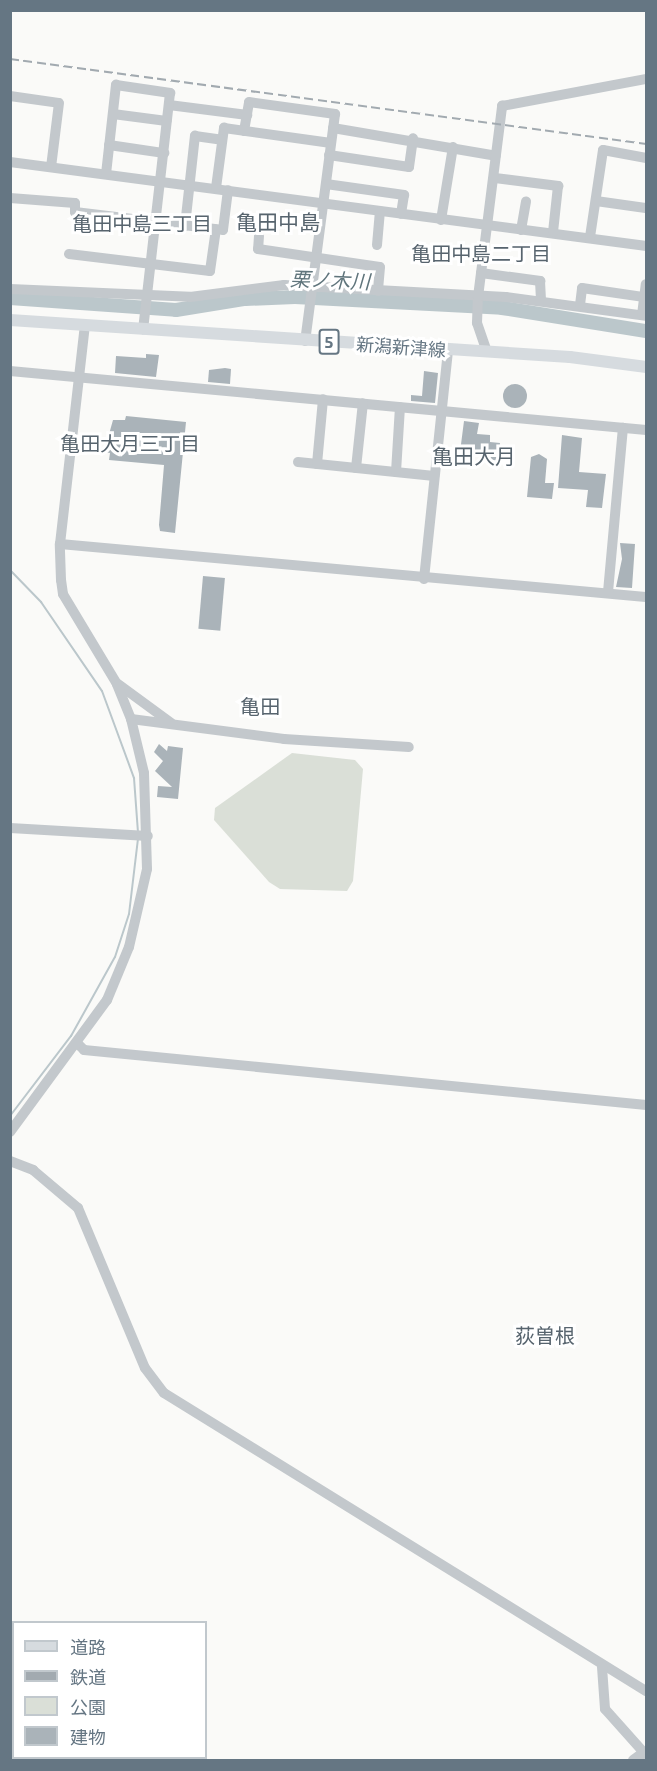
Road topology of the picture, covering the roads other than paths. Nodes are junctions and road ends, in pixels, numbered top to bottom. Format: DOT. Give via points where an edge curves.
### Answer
graph roads {
  1 [pos="646,79"];
  2 [pos="10,96"];
  3 [pos="169,105"];
  4 [pos="113,114"];
  5 [pos="247,115"];
  6 [pos="167,120"];
  7 [pos="333,128"];
  8 [pos="244,131"];
  9 [pos="413,138"];
  10 [pos="222,140"];
  11 [pos="331,143"];
  12 [pos="109,145"];
  13 [pos="453,147"];
  14 [pos="164,153"];
  15 [pos="330,155"];
  16 [pos="496,156"];
  17 [pos="646,158"];
  18 [pos="10,162"];
  19 [pos="51,167"];
  20 [pos="106,174"];
  21 [pos="495,178"];
  22 [pos="160,181"];
  23 [pos="190,184"];
  24 [pos="326,184"];
  25 [pos="216,188"];
  26 [pos="228,190"];
  27 [pos="10,198"];
  28 [pos="526,201"];
  29 [pos="596,201"];
  30 [pos="324,202"];
  31 [pos="646,208"];
  32 [pos="380,211"];
  33 [pos="401,214"];
  34 [pos="441,220"];
  35 [pos="154,222"];
  36 [pos="185,226"];
  37 [pos="488,227"];
  38 [pos="216,230"];
  39 [pos="521,230"];
  40 [pos="553,232"];
  41 [pos="259,236"];
  42 [pos="590,237"];
  43 [pos="377,245"];
  44 [pos="646,246"];
  45 [pos="69,254"];
  46 [pos="317,258"];
  47 [pos="149,263"];
  48 [pos="481,273"];
  49 [pos="313,287"];
  50 [pos="10,289"];
  51 [pos="378,291"];
  52 [pos="646,292"];
  53 [pos="145,294"];
  54 [pos="478,297"];
  55 [pos="541,301"];
  56 [pos="580,305"];
  57 [pos="644,316"];
  58 [pos="10,320"];
  59 [pos="85,326"];
  60 [pos="143,329"];
  61 [pos="305,341"];
  62 [pos="448,351"];
  63 [pos="487,352"];
  64 [pos="646,368"];
  65 [pos="10,371"];
  66 [pos="79,379"];
  67 [pos="323,399"];
  68 [pos="363,403"];
  69 [pos="400,407"];
  70 [pos="441,411"];
  71 [pos="623,428"];
  72 [pos="646,430"];
  73 [pos="298,462"];
  74 [pos="317,464"];
  75 [pos="356,468"];
  76 [pos="396,472"];
  77 [pos="434,476"];
  78 [pos="60,544"];
  79 [pos="424,579"];
  80 [pos="608,592"];
  81 [pos="646,597"];
  82 [pos="117,684"];
  83 [pos="130,719"];
  84 [pos="173,725"];
  85 [pos="409,747"];
  86 [pos="10,828"];
  87 [pos="146,836"];
  88 [pos="77,1043"];
  89 [pos="646,1105"];
  90 [pos="10,1132"];
  91 [pos="10,1161"];
  92 [pos="602,1667"];
  93 [pos="646,1691"];
  94 [pos="645,1754"];
  95 [pos="633,1761"];
  1 -- 16 [label="street" via="502,106"];
  2 -- 19 [label="street" via="59,103"];
  3 -- 4 [label="street" via="170,93 116,85"];
  3 -- 5 [label="street"];
  3 -- 6 [label="street"];
  4 -- 6 [label="street"];
  4 -- 12 [label="street"];
  5 -- 7 [label="street" via="249,102 335,114"];
  5 -- 8 [label="street"];
  6 -- 14 [label="street"];
  7 -- 9 [label="street"];
  7 -- 11 [label="street"];
  8 -- 10 [label="street" via="224,128"];
  8 -- 11 [label="street"];
  9 -- 13 [label="street"];
  9 -- 15 [label="street" via="409,167"];
  10 -- 23 [label="street" via="195,136"];
  10 -- 25 [label="street"];
  11 -- 15 [label="street"];
  12 -- 14 [label="street"];
  12 -- 20 [label="street"];
  13 -- 16 [label="street"];
  13 -- 34 [label="street"];
  14 -- 22 [label="street"];
  15 -- 24 [label="street"];
  16 -- 21 [label="street"];
  17 -- 29 [label="street" via="603,150"];
  18 -- 19 [label="street"];
  19 -- 20 [label="street"];
  20 -- 22 [label="street"];
  21 -- 37 [label="street"];
  21 -- 40 [label="street" via="558,186"];
  22 -- 23 [label="street"];
  22 -- 35 [label="street"];
  23 -- 25 [label="street"];
  23 -- 36 [label="street"];
  24 -- 30 [label="street"];
  24 -- 33 [label="street" via="404,195"];
  25 -- 26 [label="street"];
  26 -- 30 [label="street"];
  26 -- 38 [label="street" via="223,230"];
  27 -- 35 [label="street" via="75,203 75,212"];
  28 -- 39 [label="street"];
  29 -- 31 [label="street"];
  29 -- 42 [label="street"];
  30 -- 32 [label="street"];
  30 -- 46 [label="street"];
  32 -- 33 [label="street"];
  32 -- 43 [label="street"];
  33 -- 34 [label="street"];
  34 -- 37 [label="street"];
  35 -- 36 [label="street"];
  35 -- 47 [label="street"];
  36 -- 38 [label="street"];
  37 -- 39 [label="street"];
  37 -- 48 [label="street"];
  38 -- 47 [label="street" via="210,272"];
  39 -- 40 [label="street"];
  40 -- 42 [label="street"];
  41 -- 46 [label="street" via="258,249"];
  42 -- 44 [label="street"];
  45 -- 47 [label="street"];
  46 -- 49 [label="street"];
  46 -- 51 [label="street" via="380,267"];
  47 -- 53 [label="street"];
  48 -- 54 [label="street"];
  48 -- 55 [label="street" via="540,281"];
  49 -- 51 [label="street"];
  49 -- 53 [label="street" via="255,286 190,297"];
  49 -- 61 [label="street"];
  50 -- 53 [label="street"];
  51 -- 54 [label="street"];
  52 -- 56 [label="street" via="582,288"];
  52 -- 57 [label="street"];
  53 -- 60 [label="street"];
  54 -- 55 [label="street"];
  54 -- 63 [label="street" via="477,322"];
  55 -- 56 [label="street"];
  56 -- 57 [label="street"];
  58 -- 59 [label="main road, 新潟新津線 / 5"];
  59 -- 60 [label="main road, 新潟新津線 / 5"];
  59 -- 66 [label="street"];
  60 -- 61 [label="main road, 新潟新津線 / 5"];
  61 -- 62 [label="main road, 新潟新津線 / 5"];
  62 -- 63 [label="main road, 新潟新津線 / 5"];
  62 -- 70 [label="street"];
  63 -- 64 [label="main road, 新潟新津線 / 5"];
  65 -- 66 [label="street"];
  66 -- 67 [label="street"];
  66 -- 78 [label="street"];
  67 -- 68 [label="street"];
  67 -- 74 [label="street"];
  68 -- 69 [label="street"];
  68 -- 75 [label="street"];
  69 -- 70 [label="street"];
  69 -- 76 [label="street"];
  70 -- 71 [label="street"];
  70 -- 77 [label="street"];
  71 -- 72 [label="street"];
  71 -- 80 [label="street"];
  73 -- 74 [label="street"];
  74 -- 75 [label="street"];
  75 -- 76 [label="street"];
  76 -- 77 [label="street"];
  77 -- 79 [label="street"];
  78 -- 79 [label="street"];
  78 -- 82 [label="street" via="63,594"];
  79 -- 80 [label="street"];
  80 -- 81 [label="street"];
  82 -- 83 [label="street"];
  82 -- 84 [label="street"];
  83 -- 84 [label="street"];
  83 -- 87 [label="street" via="144,773"];
  84 -- 85 [label="street" via="284,739"];
  86 -- 87 [label="street"];
  87 -- 88 [label="street" via="144,896 126,957 107,1000"];
  88 -- 89 [label="street" via="84,1050"];
  88 -- 90 [label="street"];
  91 -- 92 [label="street" via="33,1170 78,1208 145,1368 164,1393"];
  92 -- 93 [label="street"];
  92 -- 94 [label="street" via="604,1709"];
  94 -- 95 [label="street"];
}
